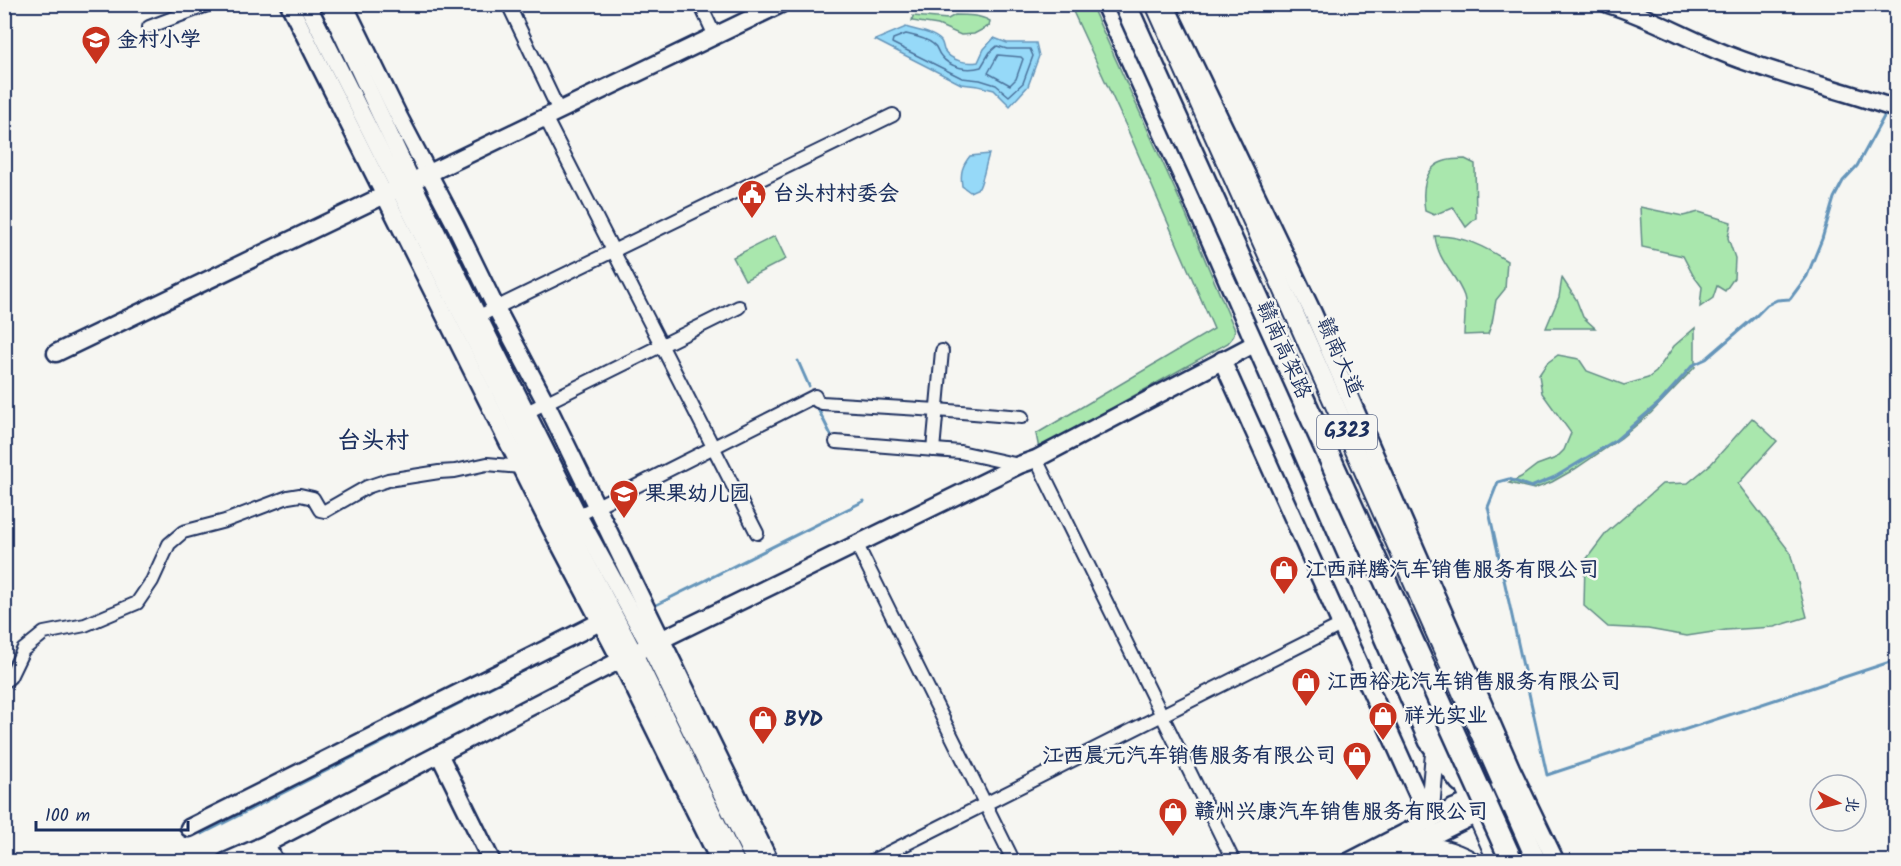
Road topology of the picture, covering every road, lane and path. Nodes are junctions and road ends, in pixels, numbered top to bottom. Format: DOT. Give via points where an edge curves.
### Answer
graph roads {
  1 [pos="210,4"];
  2 [pos="289,4"];
  3 [pos="307,4"];
  4 [pos="328,4"];
  5 [pos="344,4"];
  6 [pos="508,4"];
  7 [pos="700,4"];
  8 [pos="781,4"];
  9 [pos="1104,4"];
  10 [pos="1116,4"];
  11 [pos="1125,4"];
  12 [pos="1141,4"];
  13 [pos="1608,4"];
  14 [pos="1165,6"];
  15 [pos="1630,8"];
  16 [pos="149,27"];
  17 [pos="715,36"];
  18 [pos="1890,106"];
  19 [pos="552,114"];
  20 [pos="893,115"];
  21 [pos="429,174"];
  22 [pos="398,188"];
  23 [pos="614,251"];
  24 [pos="738,307"];
  25 [pos="496,308"];
  26 [pos="466,323"];
  27 [pos="1254,344"];
  28 [pos="661,345"];
  29 [pos="942,351"];
  30 [pos="56,352"];
  31 [pos="1222,360"];
  32 [pos="546,403"];
  33 [pos="937,410"];
  34 [pos="1022,417"];
  35 [pos="514,418"];
  36 [pos="836,442"];
  37 [pos="713,447"];
  38 [pos="933,450"];
  39 [pos="1036,459"];
  40 [pos="1019,465"];
  41 [pos="520,467"];
  42 [pos="597,506"];
  43 [pos="565,522"];
  44 [pos="757,533"];
  45 [pos="856,545"];
  46 [pos="600,622"];
  47 [pos="1341,625"];
  48 [pos="656,642"];
  49 [pos="1390,655"];
  50 [pos="627,656"];
  51 [pos="1416,679"];
  52 [pos="4,682"];
  53 [pos="1161,715"];
  54 [pos="1437,729"];
  55 [pos="439,754"];
  56 [pos="1436,755"];
  57 [pos="1515,792"];
  58 [pos="985,804"];
  59 [pos="1475,807"];
  60 [pos="1429,820"];
  61 [pos="189,828"];
  62 [pos="266,844"];
  63 [pos="1408,847"];
  64 [pos="225,861"];
  65 [pos="274,861"];
  66 [pos="492,861"];
  67 [pos="720,861"];
  68 [pos="736,861"];
  69 [pos="755,861"];
  70 [pos="770,861"];
  71 [pos="870,861"];
  72 [pos="1014,861"];
  73 [pos="1234,861"];
  74 [pos="1348,861"];
  75 [pos="1379,861"];
  76 [pos="1473,861"];
  77 [pos="1491,861"];
  78 [pos="1498,861"];
  79 [pos="1512,861"];
  80 [pos="1524,861"];
  81 [pos="1537,861"];
  82 [pos="1556,861"];
  1 -- 16 [label="street"];
  2 -- 22 [label="street"];
  3 -- 22 [label="street"];
  4 -- 22 [label="street"];
  5 -- 21 [label="street"];
  6 -- 19 [label="street"];
  7 -- 17 [label="street"];
  8 -- 17 [label="street"];
  9 -- 27 [label="street"];
  10 -- 51 [label="main road, G323"];
  11 -- 79 [label="highway, 赣南高架路, bridge"];
  12 -- 80 [label="highway, 赣南高架路"];
  13 -- 15 [label="street"];
  14 -- 57 [label="main road, 赣南大道 / G323" via="1299,324"];
  15 -- 18 [label="street" via="1730,56"];
  17 -- 19 [label="street"];
  19 -- 21 [label="street"];
  19 -- 23 [label="street"];
  20 -- 23 [label="street"];
  21 -- 22 [label="street"];
  21 -- 25 [label="street"];
  22 -- 26 [label="street"];
  22 -- 26 [label="street"];
  22 -- 30 [label="street"];
  23 -- 25 [label="street"];
  23 -- 28 [label="street"];
  24 -- 28 [label="street"];
  25 -- 26 [label="street"];
  25 -- 32 [label="street"];
  26 -- 35 [label="street"];
  26 -- 35 [label="street"];
  27 -- 31 [label="street"];
  27 -- 49 [label="street"];
  28 -- 32 [label="street"];
  28 -- 37 [label="street"];
  29 -- 33 [label="street"];
  31 -- 39 [label="street"];
  31 -- 47 [label="street"];
  32 -- 35 [label="street"];
  32 -- 42 [label="street"];
  33 -- 34 [label="street"];
  33 -- 37 [label="street" via="822,403 815,396"];
  33 -- 38 [label="street"];
  35 -- 41 [label="street"];
  35 -- 43 [label="street"];
  36 -- 38 [label="street"];
  37 -- 42 [label="street"];
  37 -- 44 [label="street"];
  38 -- 40 [label="street"];
  39 -- 40 [label="street"];
  39 -- 53 [label="street"];
  40 -- 45 [label="street"];
  41 -- 43 [label="street"];
  41 -- 52 [label="street" via="487,464 388,480 325,511 313,498 288,496 240,516 183,532 169,544 137,603 85,624 44,633 24,650"];
  42 -- 43 [label="street"];
  42 -- 48 [label="street"];
  43 -- 46 [label="street"];
  43 -- 48 [label="street"];
  43 -- 50 [label="street"];
  45 -- 48 [label="street"];
  45 -- 58 [label="street"];
  46 -- 50 [label="street"];
  46 -- 61 [label="street"];
  47 -- 53 [label="street"];
  47 -- 60 [label="street"];
  48 -- 50 [label="street"];
  48 -- 69 [label="street"];
  48 -- 70 [label="street"];
  49 -- 51 [label="main road"];
  49 -- 56 [label="street"];
  50 -- 55 [label="street"];
  50 -- 67 [label="street"];
  50 -- 68 [label="street"];
  51 -- 54 [label="main road, G323"];
  53 -- 58 [label="street"];
  53 -- 73 [label="street"];
  54 -- 56 [label="main road"];
  54 -- 59 [label="main road, G323"];
  55 -- 62 [label="street"];
  55 -- 66 [label="street"];
  56 -- 59 [label="street"];
  56 -- 60 [label="main road"];
  57 -- 59 [label="street"];
  57 -- 81 [label="main road, 赣南大道 / G323"];
  57 -- 82 [label="street"];
  58 -- 71 [label="street"];
  58 -- 72 [label="street"];
  59 -- 60 [label="street"];
  59 -- 63 [label="street"];
  59 -- 77 [label="street"];
  59 -- 78 [label="main road, G323"];
  60 -- 74 [label="street"];
  62 -- 64 [label="street"];
  62 -- 65 [label="street"];
  63 -- 75 [label="street"];
  63 -- 76 [label="main road" via="1442,850"];
}
